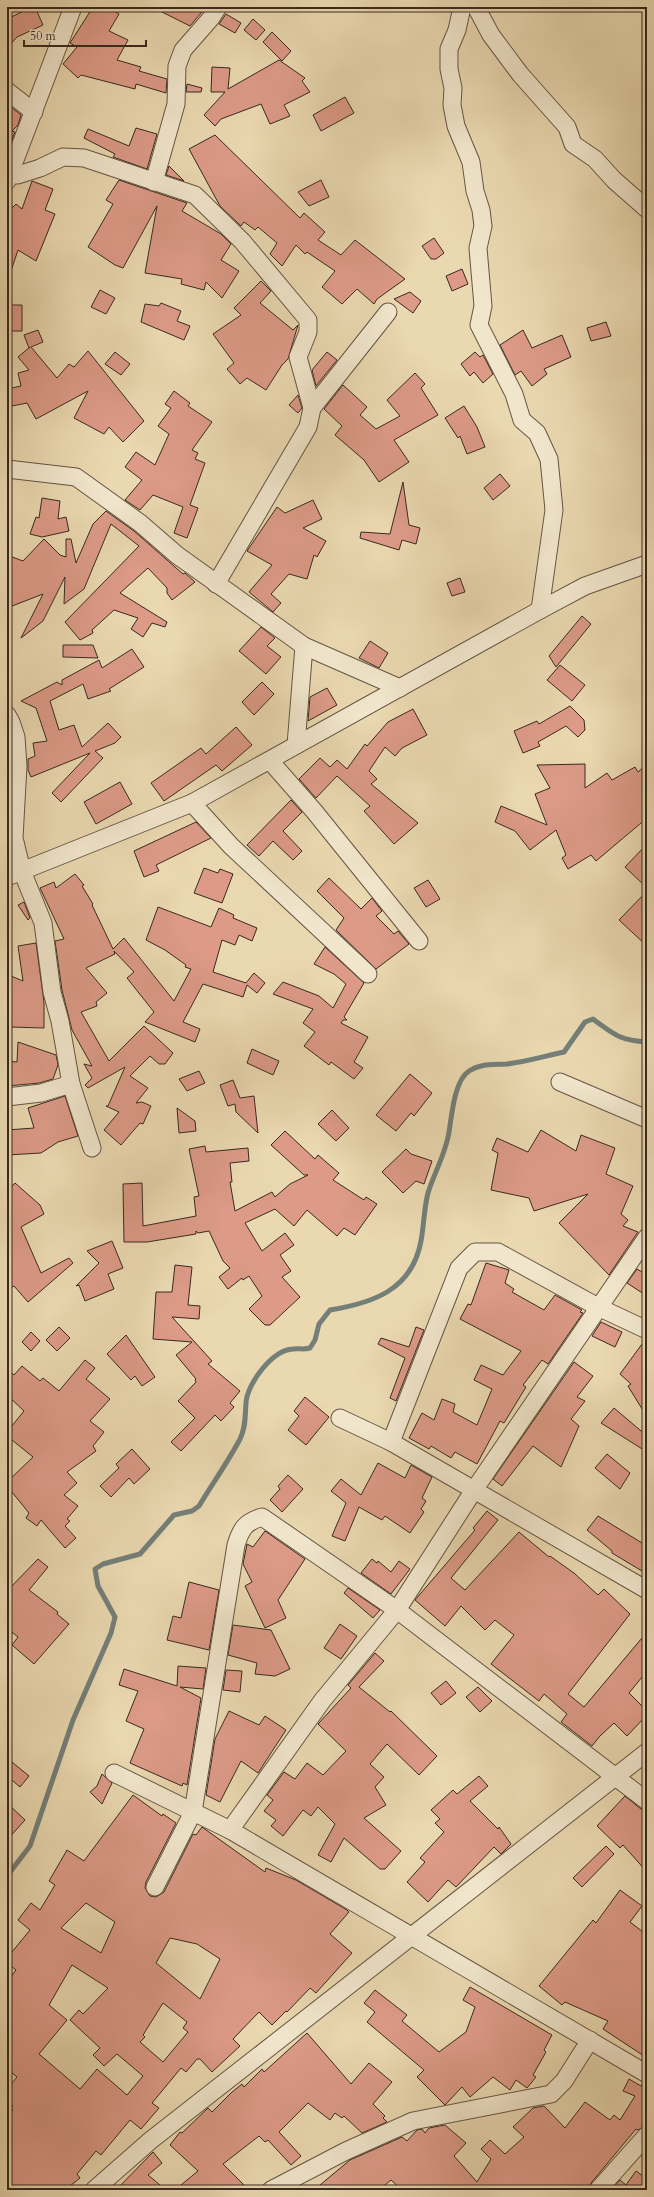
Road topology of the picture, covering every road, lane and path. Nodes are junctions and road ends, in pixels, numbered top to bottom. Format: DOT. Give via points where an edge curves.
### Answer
graph roads {
  1 [pos="73,7"];
  2 [pos="218,7"];
  3 [pos="462,7"];
  4 [pos="476,7"];
  5 [pos="7,91"];
  6 [pos="34,112"];
  7 [pos="8,178"];
  8 [pos="154,182"];
  9 [pos="647,209"];
  10 [pos="388,312"];
  11 [pos="312,408"];
  12 [pos="7,469"];
  13 [pos="647,564"];
  14 [pos="216,584"];
  15 [pos="540,610"];
  16 [pos="304,646"];
  17 [pos="400,688"];
  18 [pos="7,715"];
  19 [pos="296,745"];
  20 [pos="270,761"];
  21 [pos="192,803"];
  22 [pos="14,874"];
  23 [pos="419,941"];
  24 [pos="368,974"];
  25 [pos="560,1082"];
  26 [pos="71,1084"];
  27 [pos="7,1097"];
  28 [pos="647,1119"];
  29 [pos="92,1148"];
  30 [pos="647,1237"];
  31 [pos="598,1307"];
  32 [pos="647,1330"];
  33 [pos="340,1418"];
  34 [pos="391,1442"];
  35 [pos="474,1490"];
  36 [pos="647,1590"];
  37 [pos="396,1610"];
  38 [pos="647,1752"];
  39 [pos="114,1773"];
  40 [pos="615,1779"];
  41 [pos="647,1801"];
  42 [pos="193,1812"];
  43 [pos="230,1830"];
  44 [pos="155,1887"];
  45 [pos="413,1936"];
  46 [pos="590,2040"];
  47 [pos="647,2074"];
  48 [pos="647,2135"];
  49 [pos="94,2190"];
  50 [pos="271,2190"];
  51 [pos="598,2190"];
  1 -- 6 [label="street"];
  2 -- 8 [label="street" via="181,55 177,66 176,104"];
  3 -- 15 [label="street" via="457,30 449,49 450,69 456,126 471,162 475,191 482,210 483,226 478,248 483,306 479,325 508,382 522,420 537,433 549,459 554,510"];
  4 -- 9 [label="street" via="520,74 566,127 573,144 595,159"];
  5 -- 6 [label="street"];
  6 -- 7 [label="street"];
  7 -- 8 [label="street" via="40,168 63,157 84,158"];
  8 -- 11 [label="street" via="196,195 242,241 308,320 308,332 298,357"];
  10 -- 11 [label="street"];
  11 -- 14 [label="street" via="308,427"];
  12 -- 14 [label="street" via="76,477 140,523"];
  13 -- 15 [label="street" via="585,586"];
  14 -- 16 [label="street"];
  15 -- 17 [label="street"];
  16 -- 17 [label="street"];
  16 -- 19 [label="street"];
  17 -- 19 [label="street"];
  18 -- 22 [label="street" via="16,737 18,766"];
  19 -- 20 [label="street"];
  20 -- 21 [label="street"];
  20 -- 23 [label="street" via="314,811"];
  21 -- 22 [label="street"];
  21 -- 24 [label="street" via="231,846"];
  22 -- 26 [label="street" via="43,923 52,992"];
  25 -- 28 [label="street"];
  26 -- 27 [label="street" via="41,1093"];
  26 -- 29 [label="street"];
  30 -- 31 [label="street"];
  31 -- 32 [label="street"];
  31 -- 34 [label="street" via="498,1252 475,1252 459,1268"];
  31 -- 35 [label="street"];
  33 -- 34 [label="street"];
  34 -- 35 [label="street"];
  35 -- 36 [label="street"];
  35 -- 37 [label="street"];
  37 -- 40 [label="street"];
  37 -- 42 [label="street" via="262,1518 251,1520 241,1528"];
  37 -- 43 [label="street" via="322,1701"];
  38 -- 40 [label="street"];
  39 -- 42 [label="street"];
  40 -- 41 [label="street"];
  40 -- 45 [label="street"];
  42 -- 43 [label="street"];
  42 -- 44 [label="street"];
  43 -- 45 [label="street"];
  45 -- 46 [label="street"];
  45 -- 49 [label="street" via="152,2140"];
  46 -- 47 [label="street"];
  46 -- 50 [label="street" via="564,2081 551,2094 413,2120"];
  48 -- 51 [label="street"];
}
